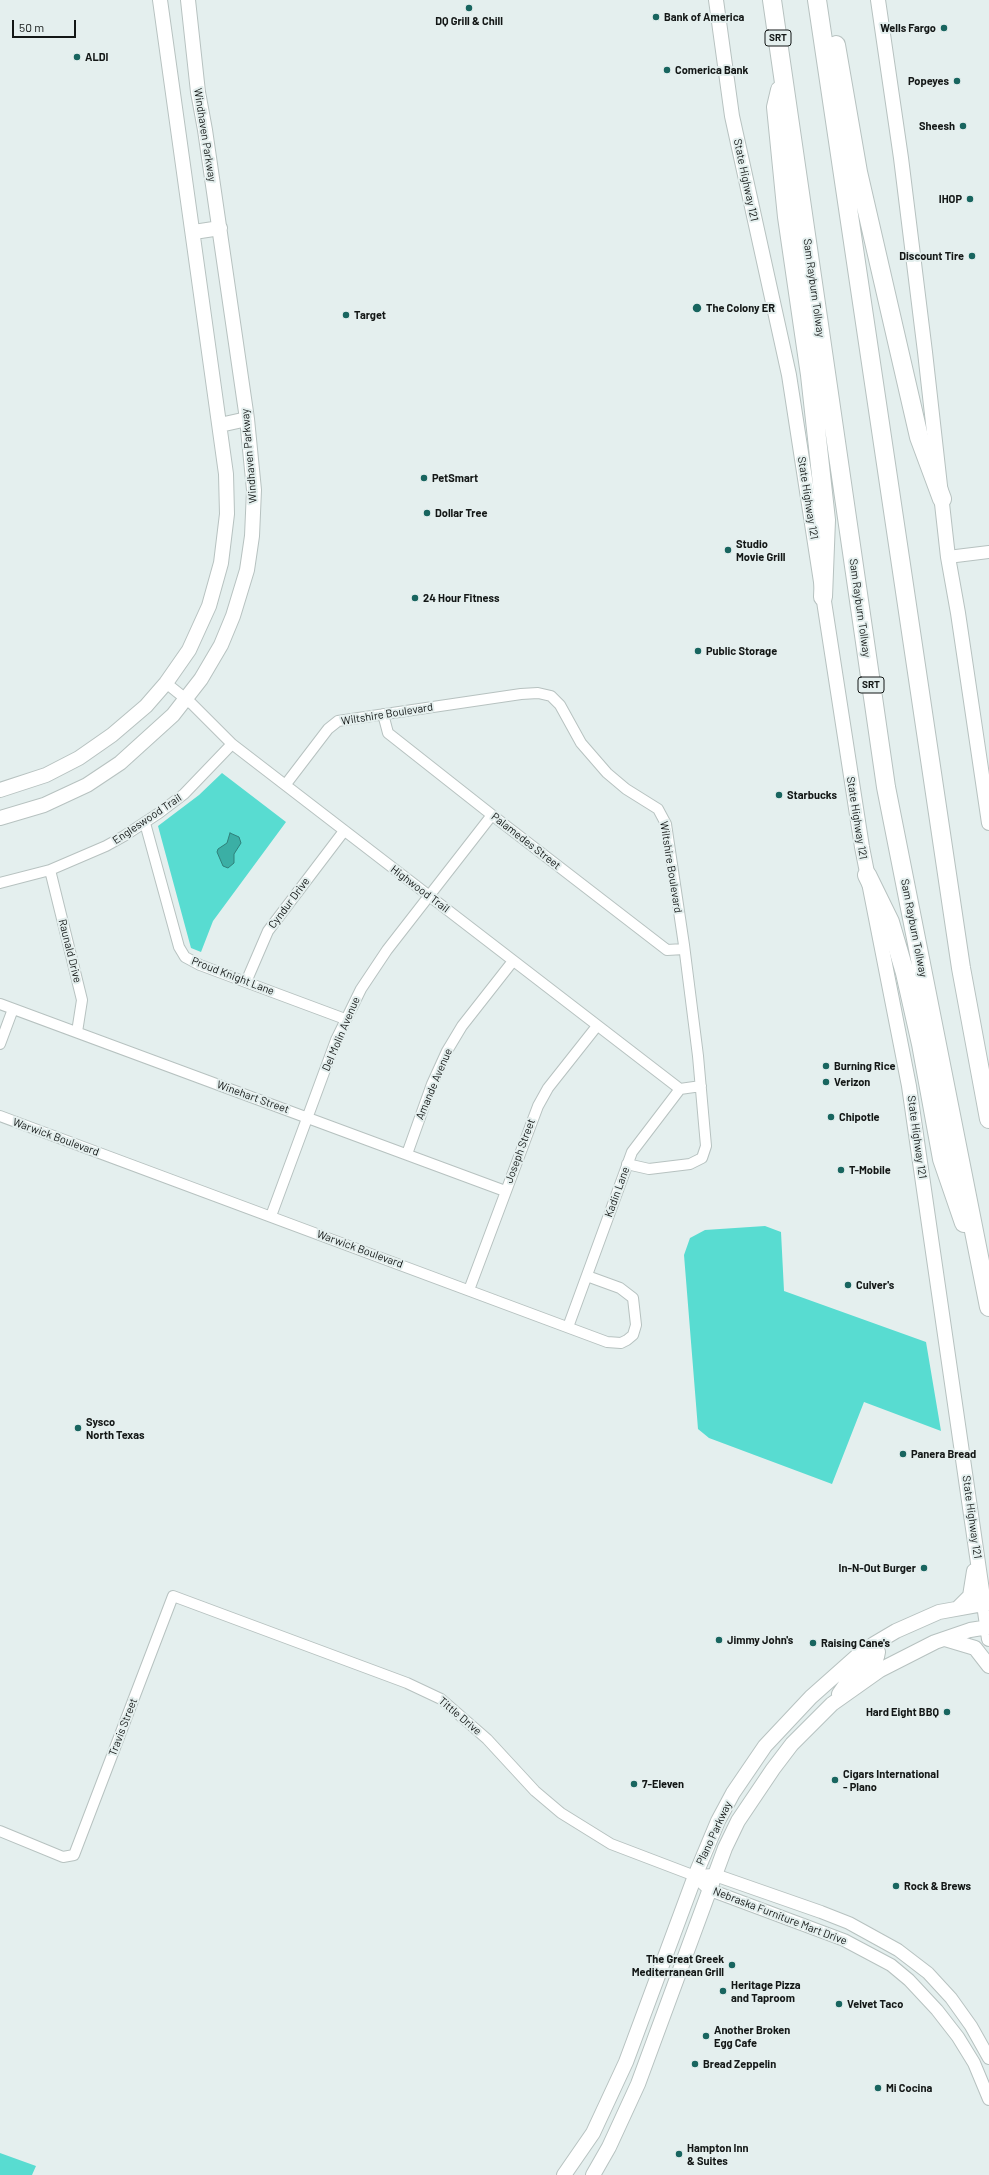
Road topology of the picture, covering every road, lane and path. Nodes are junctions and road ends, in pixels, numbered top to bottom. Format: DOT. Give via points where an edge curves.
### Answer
graph roads {
  1 [pos="160,0"];
  2 [pos="188,0"];
  3 [pos="716,0"];
  4 [pos="772,0"];
  5 [pos="817,0"];
  6 [pos="824,0"];
  7 [pos="878,0"];
  8 [pos="784,76"];
  9 [pos="220,228"];
  10 [pos="194,232"];
  11 [pos="247,419"];
  12 [pos="220,425"];
  13 [pos="942,499"];
  14 [pos="989,552"];
  15 [pos="948,557"];
  16 [pos="823,597"];
  17 [pos="166,683"];
  18 [pos="187,699"];
  19 [pos="383,714"];
  20 [pos="232,744"];
  21 [pos="286,784"];
  22 [pos="0,790"];
  23 [pos="492,815"];
  24 [pos="0,818"];
  25 [pos="145,823"];
  26 [pos="989,823"];
  27 [pos="344,831"];
  28 [pos="50,870"];
  29 [pos="867,875"];
  30 [pos="0,882"];
  31 [pos="430,896"];
  32 [pos="684,949"];
  33 [pos="513,961"];
  34 [pos="246,982"];
  35 [pos="0,1004"];
  36 [pos="13,1009"];
  37 [pos="345,1019"];
  38 [pos="597,1026"];
  39 [pos="77,1032"];
  40 [pos="0,1044"];
  41 [pos="701,1086"];
  42 [pos="680,1089"];
  43 [pos="0,1116"];
  44 [pos="307,1117"];
  45 [pos="989,1118"];
  46 [pos="407,1154"];
  47 [pos="627,1164"];
  48 [pos="506,1191"];
  49 [pos="271,1216"];
  50 [pos="587,1276"];
  51 [pos="986,1288"];
  52 [pos="469,1290"];
  53 [pos="989,1307"];
  54 [pos="568,1327"];
  55 [pos="976,1545"];
  56 [pos="989,1570"];
  57 [pos="173,1596"];
  58 [pos="986,1603"];
  59 [pos="958,1608"];
  60 [pos="988,1631"];
  61 [pos="944,1639"];
  62 [pos="874,1644"];
  63 [pos="989,1666"];
  64 [pos="832,1704"];
  65 [pos="0,1831"];
  66 [pos="715,1875"];
  67 [pos="695,1876"];
  68 [pos="710,1890"];
  69 [pos="989,2058"];
  70 [pos="989,2099"];
  71 [pos="564,2175"];
  72 [pos="593,2175"];
  1 -- 10 [label="main road"];
  2 -- 9 [label="main road, Windhaven Parkway" via="198,92"];
  3 -- 16 [label="main road, State Highway 121" via="732,116 789,375"];
  4 -- 8 [label="highway, Sam Rayburn Tollway / SRT"];
  5 -- 45 [label="highway" via="961,968"];
  6 -- 13 [label="highway" via="834,34 858,172 919,437"];
  7 -- 13 [label="main road" via="901,158"];
  8 -- 16 [label="highway" via="776,107 787,217 810,375 826,520"];
  8 -- 51 [label="highway, Sam Rayburn Tollway / SRT" via="886,787"];
  9 -- 10 [label="main road"];
  9 -- 11 [label="main road, Windhaven Parkway"];
  10 -- 12 [label="main road"];
  11 -- 12 [label="main road"];
  11 -- 18 [label="main road, Windhaven Parkway" via="254,490 252,536 247,570 221,645"];
  12 -- 17 [label="main road" via="227,501 220,563 200,629"];
  13 -- 15 [label="main road"];
  14 -- 15 [label="street"];
  15 -- 26 [label="main road"];
  16 -- 29 [label="main road, State Highway 121"];
  17 -- 18 [label="street, Highwood Trail"];
  17 -- 22 [label="main road" via="127,723 89,752 46,775"];
  18 -- 20 [label="street, Highwood Trail"];
  18 -- 24 [label="main road, Windhaven Parkway" via="138,748 100,777 55,801"];
  19 -- 21 [label="street, Wiltshire Boulevard" via="333,724"];
  19 -- 23 [label="street, Palamedes Street" via="388,733"];
  19 -- 32 [label="street, Wiltshire Boulevard" via="530,693 544,694 555,700 598,764 626,789 658,809 664,818"];
  20 -- 21 [label="street, Highwood Trail"];
  20 -- 25 [label="street, Engleswood Trail" via="196,783"];
  21 -- 27 [label="street, Highwood Trail"];
  23 -- 31 [label="street, Del Molin Avenue"];
  23 -- 32 [label="street, Palamedes Street" via="667,950"];
  25 -- 28 [label="street, Engleswood Trail" via="106,846"];
  25 -- 34 [label="street, Proud Knight Lane" via="182,953 192,962"];
  27 -- 31 [label="street, Highwood Trail"];
  27 -- 34 [label="street, Cyndur Drive" via="268,931"];
  28 -- 30 [label="street, Engleswood Trail"];
  28 -- 39 [label="street, Raunald Drive" via="82,1000"];
  29 -- 51 [label="highway" via="890,922 903,966 921,1044 942,1159"];
  29 -- 55 [label="main road, State Highway 121" via="909,1086"];
  31 -- 33 [label="street, Highwood Trail"];
  31 -- 37 [label="street, Del Molin Avenue" via="370,975"];
  32 -- 41 [label="street, Wiltshire Boulevard"];
  33 -- 38 [label="street, Highwood Trail"];
  33 -- 46 [label="street, Amande Avenue" via="462,1026 447,1051 432,1084"];
  34 -- 37 [label="street, Proud Knight Lane"];
  35 -- 36 [label="street, Winehart Street"];
  36 -- 39 [label="street, Winehart Street"];
  36 -- 40 [label="street"];
  37 -- 44 [label="street, Del Molin Avenue"];
  38 -- 42 [label="street, Highwood Trail"];
  38 -- 48 [label="street, Joseph Street" via="548,1088 538,1106"];
  39 -- 44 [label="street, Winehart Street"];
  41 -- 42 [label="street"];
  41 -- 47 [label="street, Wiltshire Boulevard" via="706,1149 700,1159 690,1164 667,1168 648,1169"];
  42 -- 47 [label="street, Kadin Lane" via="635,1148"];
  43 -- 49 [label="street, Warwick Boulevard"];
  44 -- 46 [label="street, Winehart Street"];
  44 -- 49 [label="street, Del Molin Avenue"];
  46 -- 48 [label="street, Winehart Street"];
  47 -- 50 [label="street, Kadin Lane"];
  48 -- 52 [label="street, Joseph Street"];
  49 -- 52 [label="street, Warwick Boulevard"];
  50 -- 54 [label="street, Kadin Lane"];
  50 -- 54 [label="street, Warwick Boulevard" via="630,1294 635,1304 634,1333 627,1340 615,1343"];
  51 -- 53 [label="highway, Sam Rayburn Tollway / SRT"];
  52 -- 54 [label="street, Warwick Boulevard"];
  55 -- 56 [label="main road" via="983,1565"];
  55 -- 58 [label="main road, State Highway 121"];
  55 -- 59 [label="main road" via="973,1588 970,1596"];
  57 -- 65 [label="street, Travis Street" via="74,1855 63,1857"];
  57 -- 67 [label="street, Tittle Drive" via="406,1683 442,1699 487,1739 535,1792 561,1813 611,1844"];
  58 -- 59 [label="main road, Plano Parkway"];
  58 -- 60 [label="main road, State Highway 121"];
  59 -- 62 [label="main road, Plano Parkway" via="923,1619"];
  60 -- 61 [label="main road, Plano Parkway" via="970,1630"];
  61 -- 63 [label="main road" via="975,1648"];
  61 -- 64 [label="main road, Plano Parkway" via="880,1670"];
  62 -- 64 [label="main road" via="878,1652 877,1657 850,1678"];
  62 -- 67 [label="main road, Plano Parkway" via="811,1697 765,1746 718,1820"];
  64 -- 66 [label="main road, Plano Parkway" via="792,1744 755,1794 738,1821"];
  66 -- 67 [label="street, Nebraska Furniture Mart Drive"];
  66 -- 68 [label="main road, Plano Parkway"];
  66 -- 69 [label="street, Nebraska Furniture Mart Drive" via="849,1923 898,1950 928,1973 950,1998 971,2026"];
  67 -- 68 [label="street, Nebraska Furniture Mart Drive"];
  67 -- 71 [label="main road, Plano Parkway" via="626,2062 593,2133"];
  68 -- 70 [label="street, Nebraska Furniture Mart Drive" via="844,1940 891,1965 938,2010 958,2037 974,2063"];
  68 -- 72 [label="main road, Plano Parkway" via="638,2084"];
}
